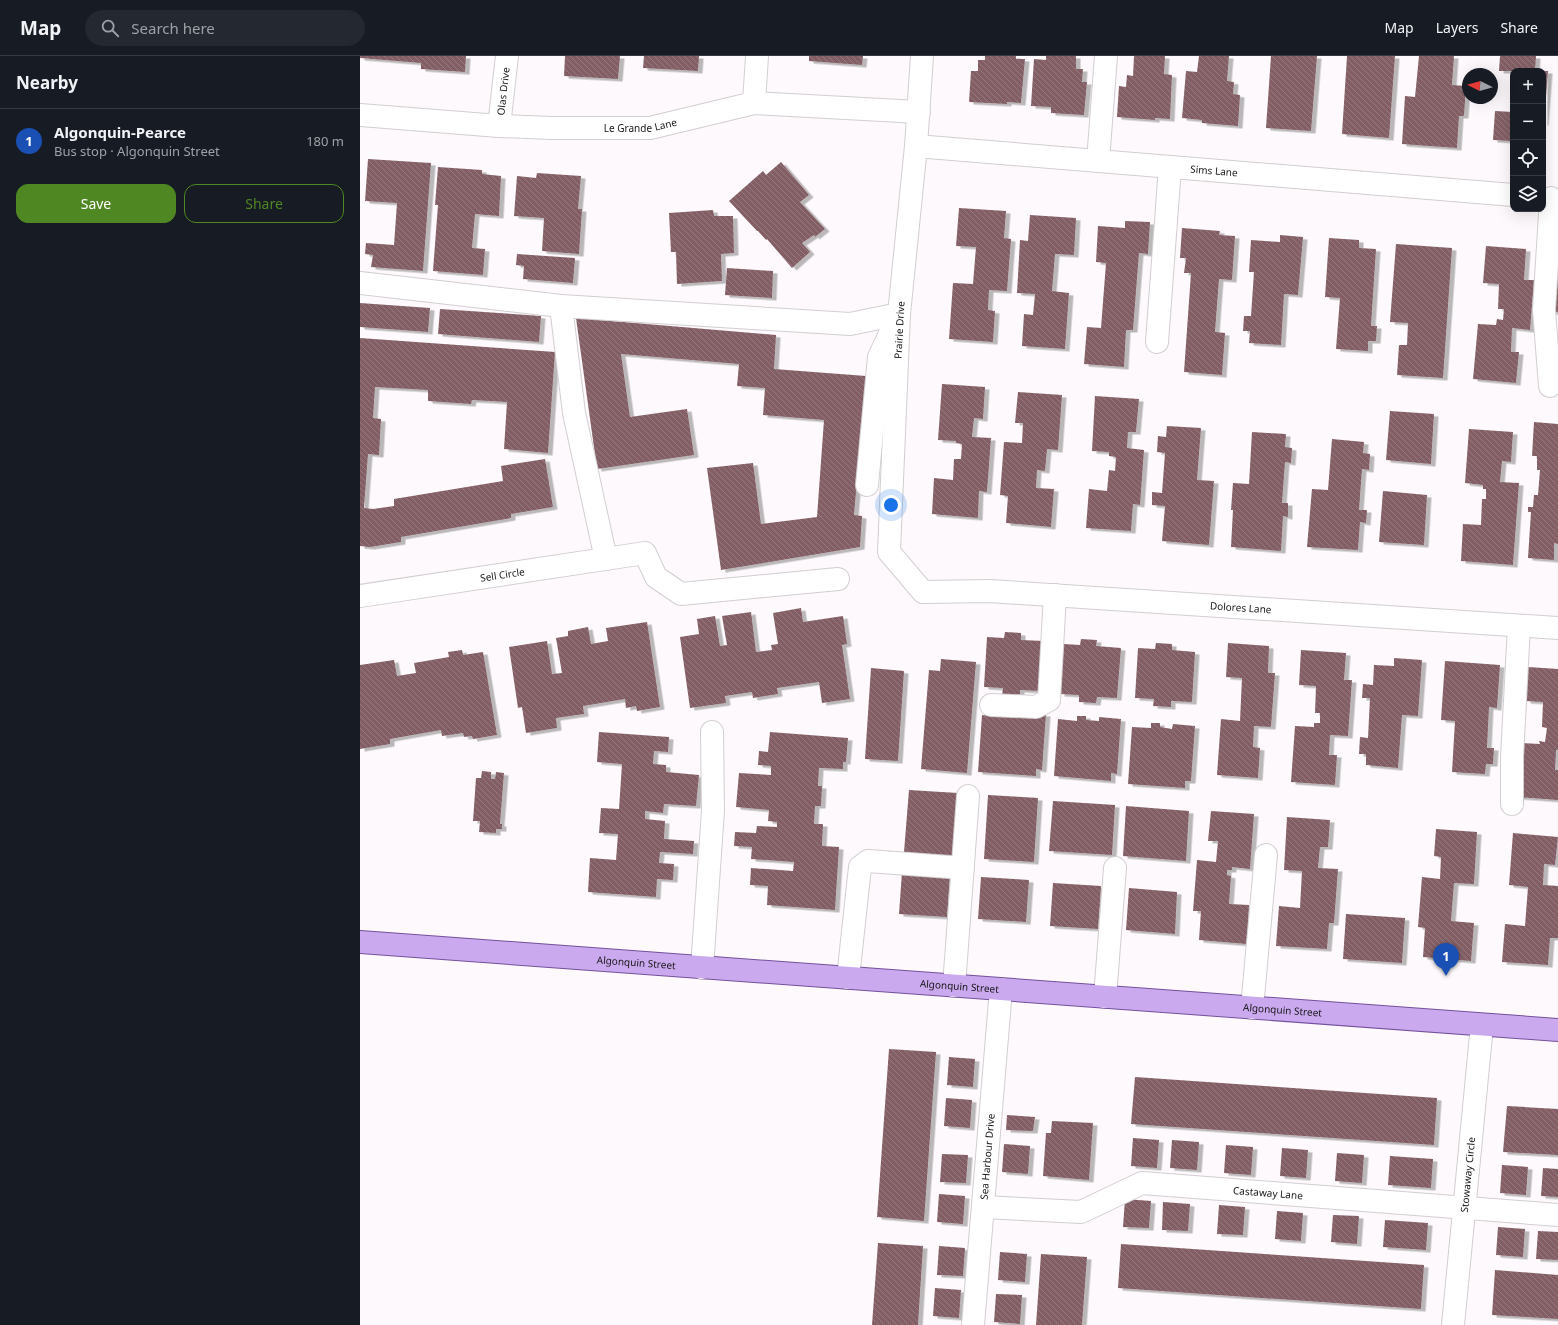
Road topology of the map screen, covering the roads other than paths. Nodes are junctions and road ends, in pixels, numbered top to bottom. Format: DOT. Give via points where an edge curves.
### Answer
graph roads {
  1 [pos="507,56"];
  2 [pos="758,56"];
  3 [pos="922,56"];
  4 [pos="1106,56"];
  5 [pos="754,103"];
  6 [pos="919,112"];
  7 [pos="360,115"];
  8 [pos="499,126"];
  9 [pos="916,146"];
  10 [pos="1098,161"];
  11 [pos="1170,167"];
  12 [pos="1510,195"];
  13 [pos="1551,198"];
  14 [pos="360,283"];
  15 [pos="561,306"];
  16 [pos="899,314"];
  17 [pos="1157,342"];
  18 [pos="1550,386"];
  19 [pos="867,485"];
  20 [pos="606,559"];
  21 [pos="838,579"];
  22 [pos="924,592"];
  23 [pos="1055,595"];
  24 [pos="360,596"];
  25 [pos="1519,626"];
  26 [pos="1558,628"];
  27 [pos="990,705"];
  28 [pos="712,732"];
  29 [pos="968,796"];
  30 [pos="1512,804"];
  31 [pos="1266,855"];
  32 [pos="963,868"];
  33 [pos="1115,868"];
  34 [pos="360,942"];
  35 [pos="702,968"];
  36 [pos="848,978"];
  37 [pos="954,986"];
  38 [pos="1001,989"];
  39 [pos="1105,997"];
  40 [pos="1252,1008"];
  41 [pos="1482,1025"];
  42 [pos="1558,1030"];
  43 [pos="983,1207"];
  44 [pos="1464,1207"];
  45 [pos="1558,1215"];
  46 [pos="973,1325"];
  47 [pos="1453,1325"];
  1 -- 8 [label="street, Olas Drive"];
  2 -- 5 [label="street"];
  3 -- 6 [label="street, Prairie Drive"];
  4 -- 10 [label="street"];
  5 -- 6 [label="street, Le Grande Lane"];
  5 -- 8 [label="street, Le Grande Lane" via="650,128"];
  6 -- 9 [label="street, Prairie Drive"];
  7 -- 8 [label="street, Le Grande Lane"];
  9 -- 10 [label="street, Sims Lane"];
  9 -- 16 [label="street, Prairie Drive"];
  10 -- 11 [label="street, Sims Lane"];
  11 -- 12 [label="street, Sims Lane"];
  11 -- 17 [label="street"];
  13 -- 18 [label="street" via="1544,310"];
  14 -- 15 [label="street"];
  15 -- 16 [label="street" via="850,324"];
  15 -- 20 [label="street" via="574,413"];
  16 -- 19 [label="street" via="879,357"];
  16 -- 22 [label="street, Prairie Drive" via="888,552"];
  20 -- 21 [label="street, Sell Circle" via="645,553 656,577 681,594"];
  20 -- 24 [label="street, Sell Circle"];
  22 -- 23 [label="street, Dolores Lane" via="989,591"];
  23 -- 25 [label="street, Dolores Lane"];
  23 -- 27 [label="street" via="1049,700 1036,707"];
  25 -- 26 [label="street, Dolores Lane"];
  25 -- 30 [label="street"];
  28 -- 35 [label="street" via="713,811"];
  29 -- 32 [label="street"];
  31 -- 40 [label="street"];
  32 -- 36 [label="street" via="868,862 860,867"];
  32 -- 37 [label="street"];
  33 -- 39 [label="street"];
  34 -- 35 [label="main road, Algonquin Street"];
  35 -- 36 [label="main road, Algonquin Street"];
  36 -- 37 [label="main road, Algonquin Street"];
  37 -- 38 [label="main road, Algonquin Street"];
  38 -- 39 [label="main road, Algonquin Street"];
  38 -- 43 [label="street, Sea Harbour Drive"];
  39 -- 40 [label="main road, Algonquin Street"];
  40 -- 41 [label="main road, Algonquin Street"];
  41 -- 42 [label="main road, Algonquin Street"];
  41 -- 44 [label="street, Stowaway Circle"];
  43 -- 44 [label="street, Castaway Lane" via="1081,1212 1142,1184"];
  43 -- 46 [label="street, Sea Harbour Drive"];
  44 -- 45 [label="street, Castaway Lane"];
  44 -- 47 [label="street, Stowaway Circle"];
}
